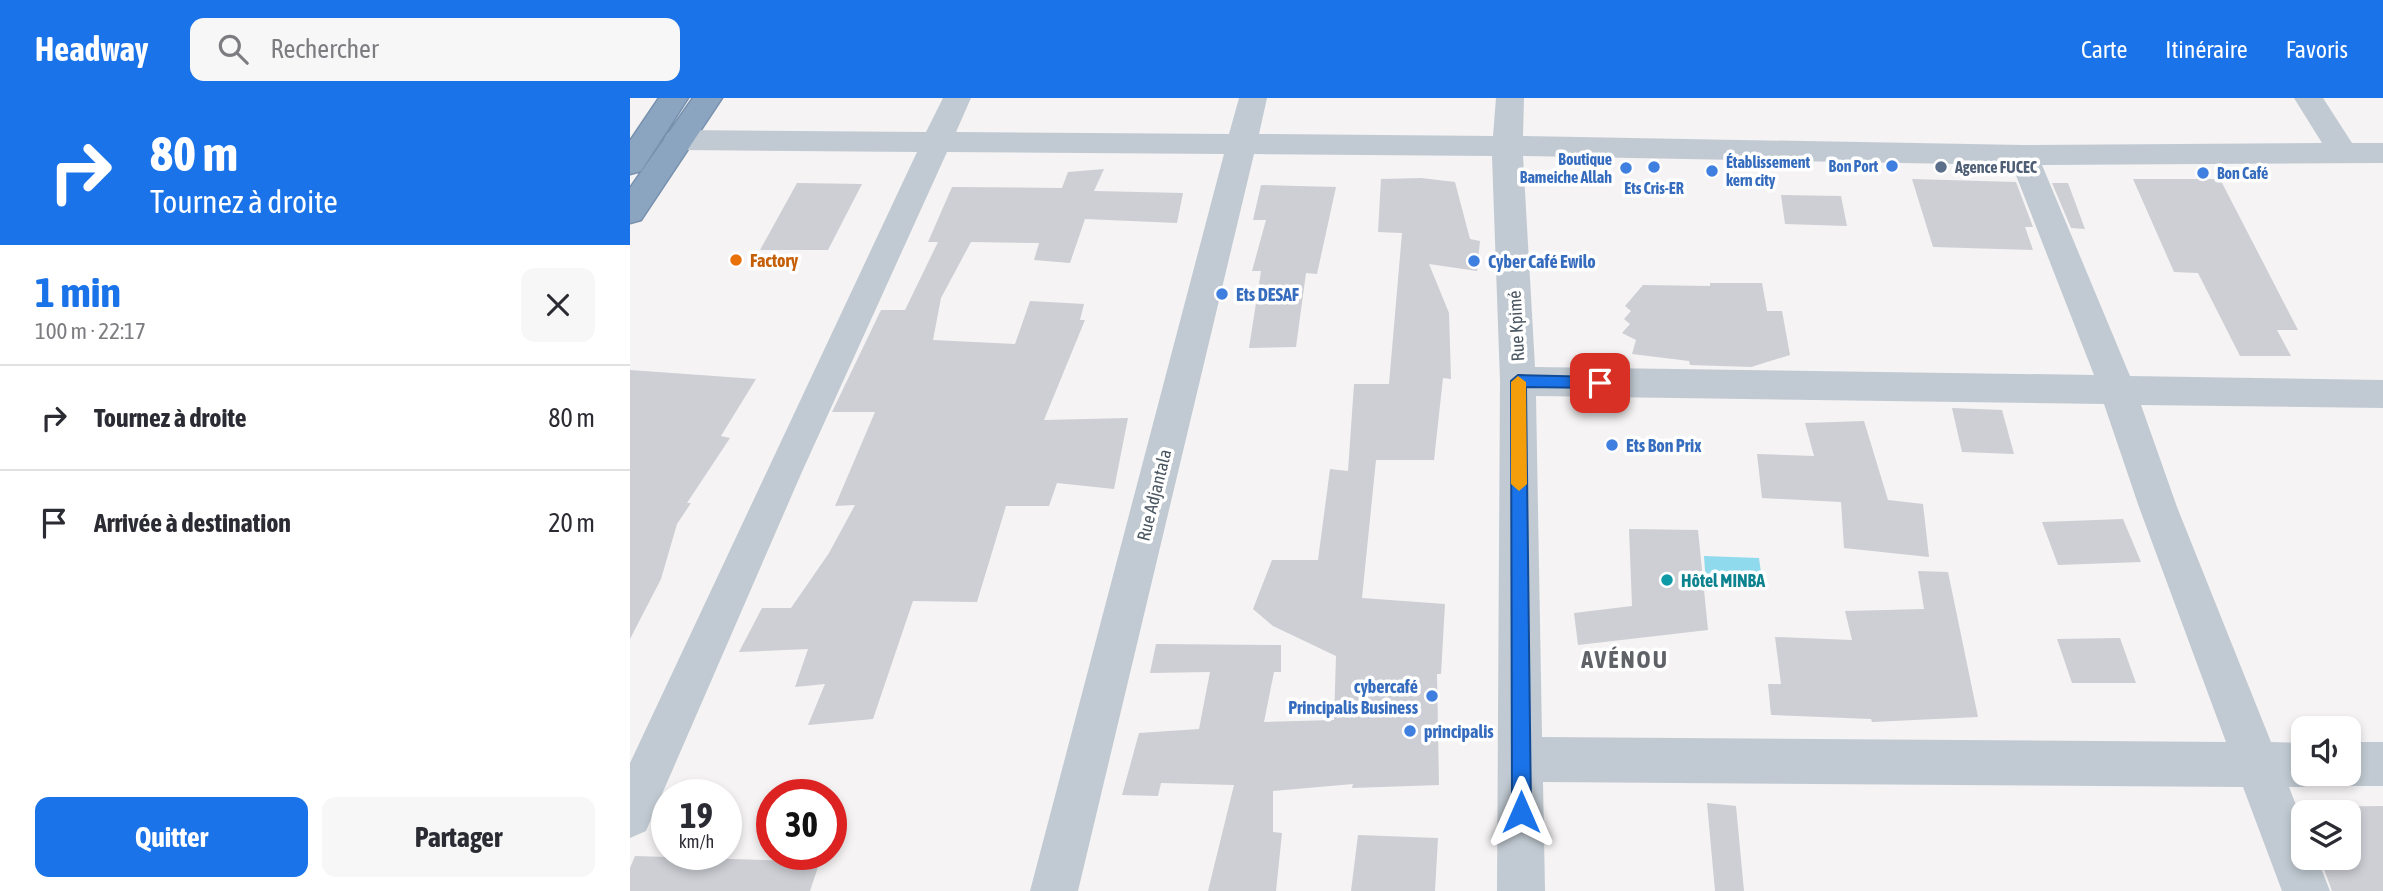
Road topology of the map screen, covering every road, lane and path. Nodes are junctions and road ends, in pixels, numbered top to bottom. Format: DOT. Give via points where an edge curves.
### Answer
graph roads {
  1 [pos="674,98"];
  2 [pos="708,98"];
  3 [pos="957,98"];
  4 [pos="1252,98"];
  5 [pos="1510,98"];
  6 [pos="2308,98"];
  7 [pos="679,140"];
  8 [pos="936,141"];
  9 [pos="1243,143"];
  10 [pos="1507,146"];
  11 [pos="2343,153"];
  12 [pos="2383,153"];
  13 [pos="2023,155"];
  14 [pos="640,163"];
  15 [pos="630,212"];
  16 [pos="1518,381"];
  17 [pos="2118,391"];
  18 [pos="2383,394"];
  19 [pos="1521,759"];
  20 [pos="2361,764"];
  21 [pos="2383,764"];
  22 [pos="2256,765"];
  23 [pos="2291,765"];
  24 [pos="630,814"];
  25 [pos="1054,891"];
  26 [pos="1521,891"];
  27 [pos="2306,891"];
  1 -- 14 [label="highway"];
  2 -- 7 [label="highway"];
  3 -- 8 [label="street"];
  4 -- 9 [label="street, Rue Adjantala"];
  5 -- 10 [label="street, Rue Kpimé"];
  6 -- 11 [label="street"];
  7 -- 8 [label="street"];
  7 -- 14 [label="highway"];
  8 -- 9 [label="street"];
  8 -- 24 [label="street"];
  9 -- 10 [label="street"];
  9 -- 25 [label="street, Rue Adjantala"];
  10 -- 13 [label="street"];
  10 -- 16 [label="street, Rue Kpimé"];
  11 -- 12 [label="street"];
  11 -- 13 [label="street"];
  13 -- 17 [label="street"];
  14 -- 15 [label="highway"];
  16 -- 17 [label="street"];
  16 -- 19 [label="street, Rue Kpimé"];
  17 -- 18 [label="street"];
  17 -- 22 [label="street"];
  19 -- 22 [label="street"];
  19 -- 26 [label="street, Rue Kpimé"];
  20 -- 21 [label="street"];
  22 -- 23 [label="street"];
  22 -- 27 [label="street"];
}
